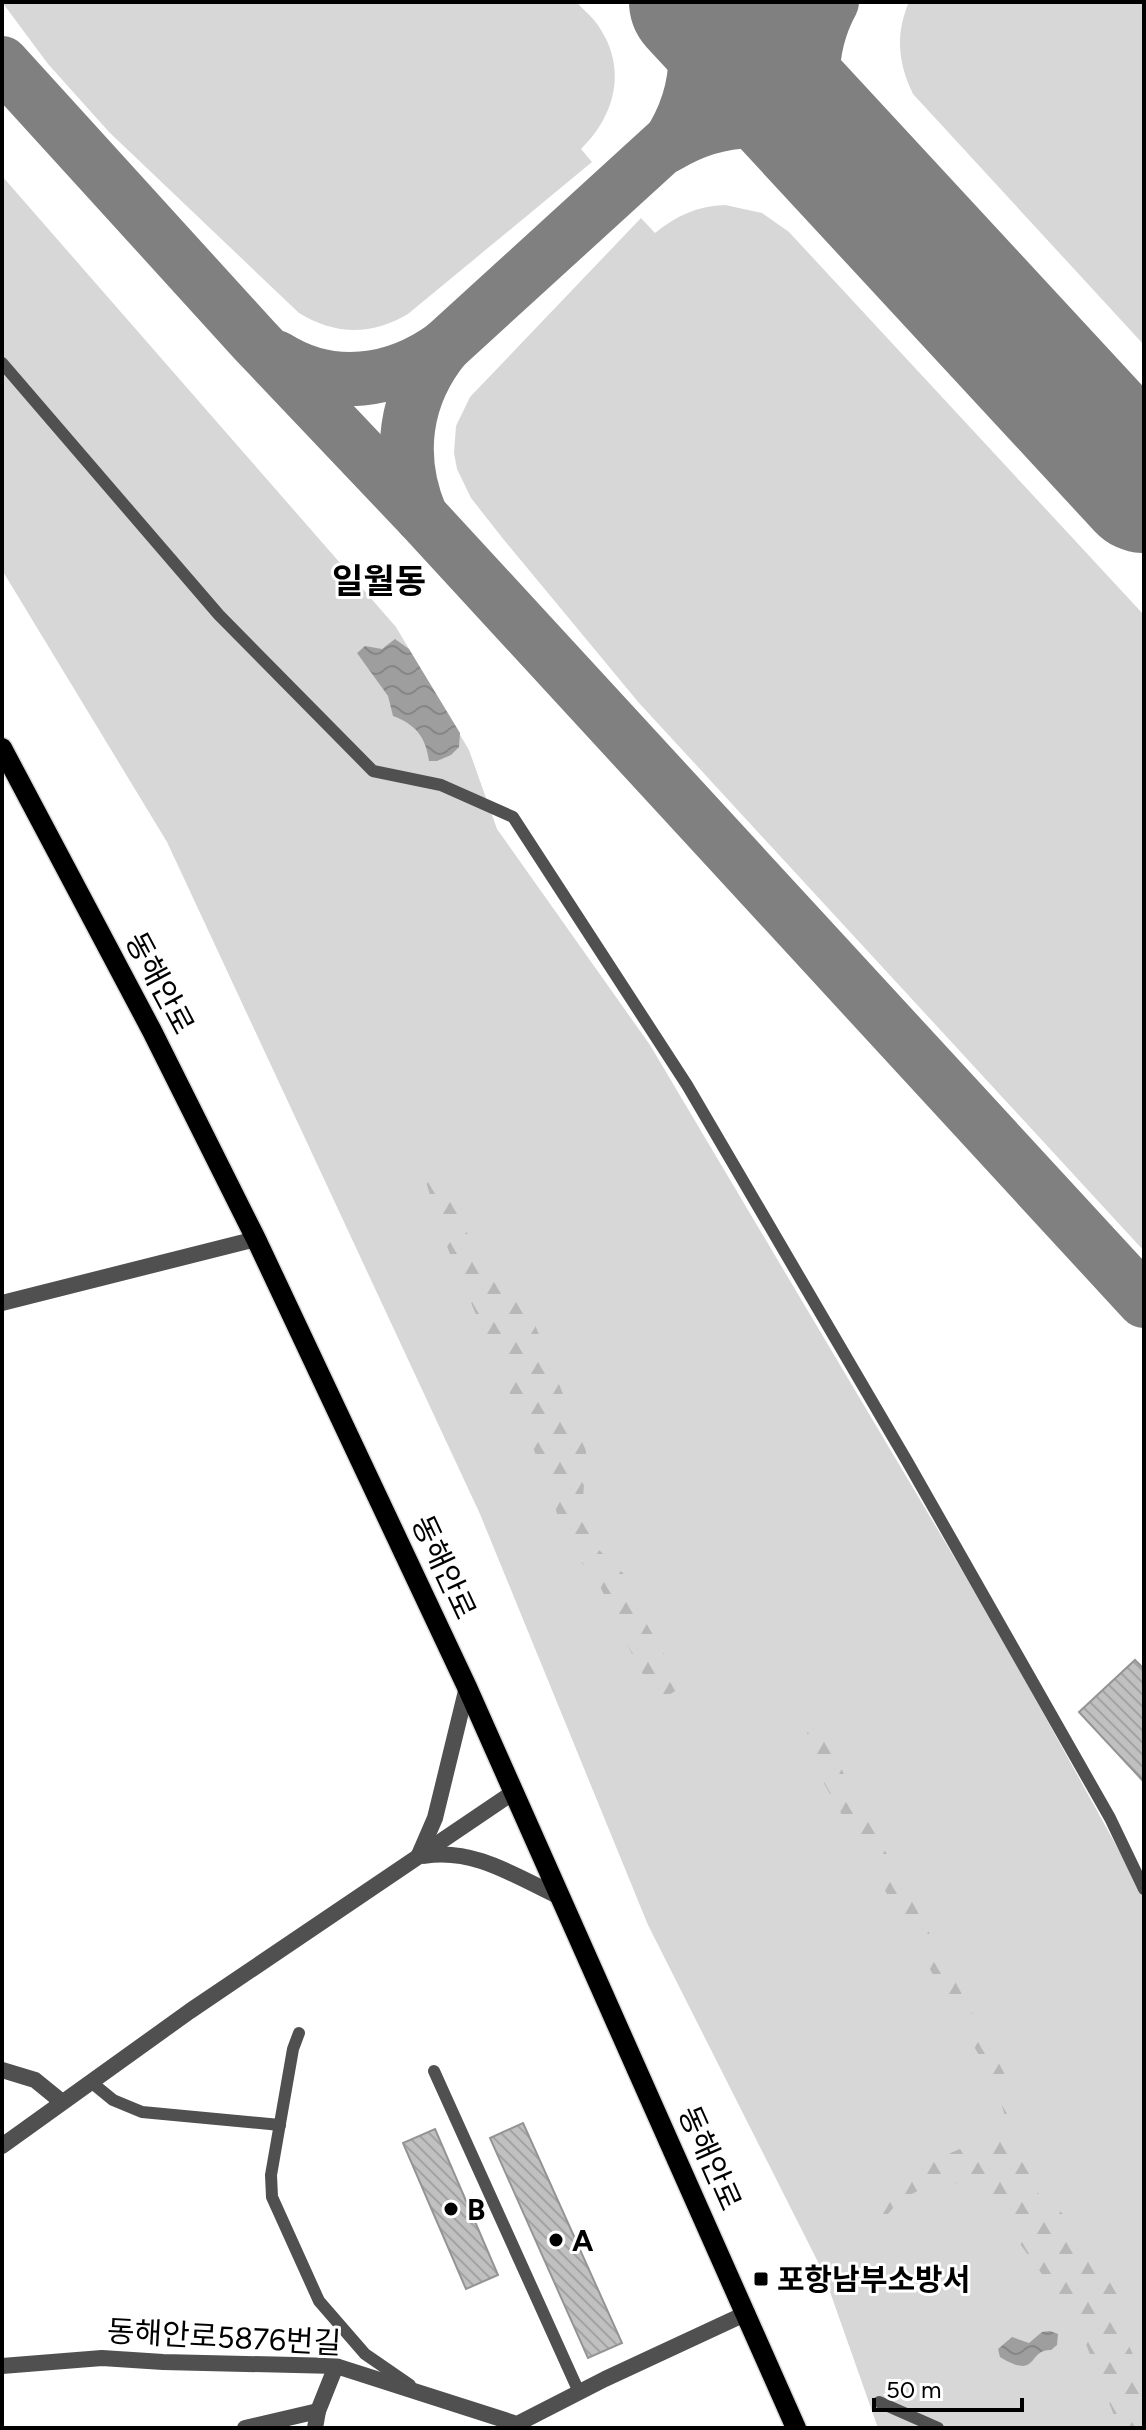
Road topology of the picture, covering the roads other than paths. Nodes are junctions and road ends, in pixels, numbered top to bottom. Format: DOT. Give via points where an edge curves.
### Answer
graph roads {
  1 [pos="2,363"];
  2 [pos="2,748"];
  3 [pos="256,1239"];
  4 [pos="2,1303"];
  5 [pos="467,1687"];
  6 [pos="514,1792"];
  7 [pos="418,1857"];
  8 [pos="1144,1889"];
  9 [pos="560,1897"];
  10 [pos="299,2033"];
  11 [pos="2,2070"];
  12 [pos="434,2071"];
  13 [pos="91,2082"];
  14 [pos="62,2102"];
  15 [pos="280,2125"];
  16 [pos="2,2146"];
  17 [pos="747,2313"];
  18 [pos="365,2354"];
  19 [pos="2,2366"];
  20 [pos="341,2367"];
  21 [pos="419,2392"];
  22 [pos="579,2392"];
  23 [pos="879,2402"];
  24 [pos="316,2420"];
  25 [pos="245,2428"];
  26 [pos="796,2428"];
  27 [pos="938,2428"];
  1 -- 8 [label="lane" via="219,615 373,771 441,785 513,817 687,1085 1110,1818"];
  2 -- 3 [label="main road, 동해안로"];
  3 -- 4 [label="street"];
  3 -- 5 [label="main road, 동해안로"];
  5 -- 6 [label="main road, 동해안로"];
  5 -- 7 [label="street" via="435,1818"];
  6 -- 7 [label="street"];
  6 -- 9 [label="main road, 동해안로"];
  7 -- 9 [label="street" via="453,1853 481,1860"];
  7 -- 13 [label="street"];
  9 -- 17 [label="main road, 동해안로"];
  10 -- 15 [label="lane"];
  11 -- 14 [label="street" via="35,2080"];
  12 -- 22 [label="lane"];
  13 -- 14 [label="street"];
  13 -- 15 [label="lane" via="113,2100 142,2112"];
  14 -- 16 [label="street"];
  15 -- 18 [label="lane" via="272,2197 311,2288"];
  17 -- 22 [label="street, 동해안로5876번길"];
  17 -- 26 [label="main road, 동해안로"];
  18 -- 20 [label="lane"];
  18 -- 21 [label="lane"];
  19 -- 20 [label="street, 동해안로5876번길" via="102,2358"];
  20 -- 21 [label="street, 동해안로5876번길"];
  20 -- 24 [label="street" via="329,2383"];
  21 -- 22 [label="street, 동해안로5876번길" via="517,2424"];
  23 -- 27 [label="lane"];
  24 -- 25 [label="street"];
}
